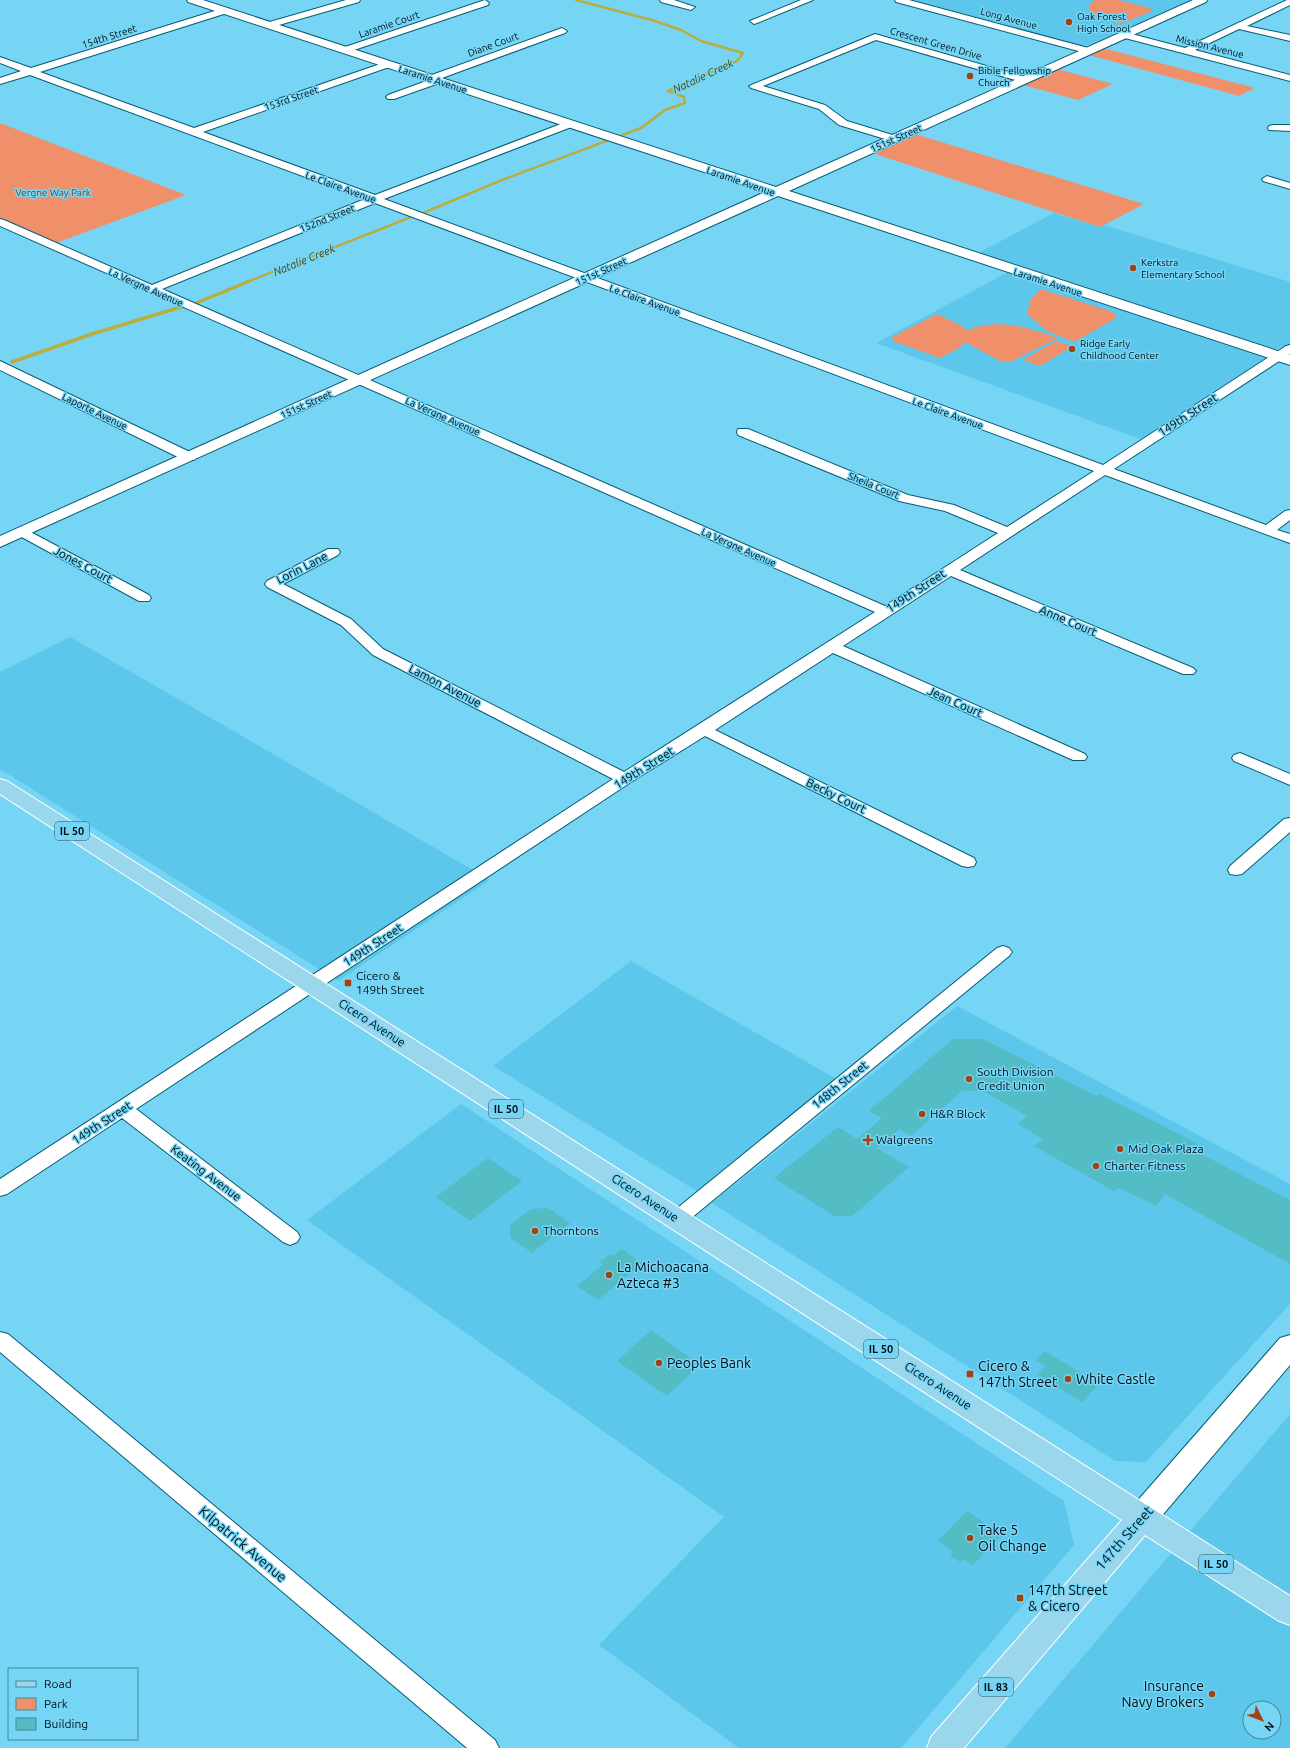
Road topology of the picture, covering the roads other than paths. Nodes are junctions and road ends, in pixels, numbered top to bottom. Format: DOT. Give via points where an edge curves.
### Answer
graph roads {
  1 [pos="192,0"];
  2 [pos="356,0"];
  3 [pos="664,0"];
  4 [pos="809,0"];
  5 [pos="899,0"];
  6 [pos="1202,0"];
  7 [pos="1272,0"];
  8 [pos="485,3"];
  9 [pos="1289,3"];
  10 [pos="691,8"];
  11 [pos="224,11"];
  12 [pos="754,21"];
  13 [pos="269,25"];
  14 [pos="1237,26"];
  15 [pos="562,30"];
  16 [pos="1124,35"];
  17 [pos="1290,38"];
  18 [pos="345,50"];
  19 [pos="1089,51"];
  20 [pos="1186,51"];
  21 [pos="0,60"];
  22 [pos="388,64"];
  23 [pos="32,72"];
  24 [pos="1290,78"];
  25 [pos="435,79"];
  26 [pos="1025,80"];
  27 [pos="0,81"];
  28 [pos="391,97"];
  29 [pos="570,124"];
  30 [pos="1273,128"];
  31 [pos="1290,128"];
  32 [pos="193,132"];
  33 [pos="895,138"];
  34 [pos="1267,179"];
  35 [pos="1290,186"];
  36 [pos="775,192"];
  37 [pos="375,199"];
  38 [pos="0,222"];
  39 [pos="586,278"];
  40 [pos="151,289"];
  41 [pos="1286,356"];
  42 [pos="0,365"];
  43 [pos="360,380"];
  44 [pos="743,432"];
  45 [pos="189,457"];
  46 [pos="1104,470"];
  47 [pos="1290,514"];
  48 [pos="1268,530"];
  49 [pos="23,532"];
  50 [pos="1007,532"];
  51 [pos="1290,539"];
  52 [pos="0,542"];
  53 [pos="333,552"];
  54 [pos="949,570"];
  55 [pos="272,584"];
  56 [pos="144,598"];
  57 [pos="885,611"];
  58 [pos="831,646"];
  59 [pos="1188,671"];
  60 [pos="704,730"];
  61 [pos="1079,757"];
  62 [pos="1240,758"];
  63 [pos="625,779"];
  64 [pos="1290,780"];
  65 [pos="0,785"];
  66 [pos="1290,823"];
  67 [pos="968,862"];
  68 [pos="1236,870"];
  69 [pos="1003,952"];
  70 [pos="312,985"];
  71 [pos="123,1109"];
  72 [pos="0,1189"];
  73 [pos="677,1219"];
  74 [pos="290,1237"];
  75 [pos="0,1340"];
  76 [pos="1290,1346"];
  77 [pos="1142,1516"];
  78 [pos="1290,1612"];
  79 [pos="486,1748"];
  80 [pos="943,1748"];
  1 -- 11 [label="street, Laramie Avenue"];
  2 -- 13 [label="street"];
  3 -- 10 [label="street"];
  4 -- 12 [label="street"];
  5 -- 19 [label="street, Long Avenue"];
  6 -- 16 [label="street, 151st Street"];
  7 -- 9 [label="street"];
  8 -- 18 [label="street, Laramie Court"];
  9 -- 14 [label="street"];
  11 -- 13 [label="street, Laramie Avenue"];
  11 -- 23 [label="street, 154th Street"];
  13 -- 18 [label="street, Laramie Avenue"];
  14 -- 17 [label="street"];
  14 -- 20 [label="street"];
  15 -- 25 [label="street, Diane Court"];
  16 -- 19 [label="street, 151st Street"];
  16 -- 20 [label="street, Mission Avenue"];
  18 -- 22 [label="street, Laramie Avenue"];
  19 -- 26 [label="street, 151st Street"];
  20 -- 24 [label="street, Mission Avenue"];
  21 -- 23 [label="street, Le Claire Avenue"];
  22 -- 25 [label="street, Laramie Avenue"];
  22 -- 32 [label="street, 153rd Street"];
  23 -- 27 [label="street, 154th Street"];
  23 -- 32 [label="street, Le Claire Avenue"];
  25 -- 28 [label="street, Diane Court"];
  25 -- 29 [label="street, Laramie Avenue"];
  26 -- 33 [label="street, 151st Street"];
  26 -- 33 [label="street, Crescent Green Drive" via="875,37 754,86 822,107 843,123"];
  29 -- 36 [label="street, Laramie Avenue"];
  29 -- 37 [label="street, 152nd Street"];
  30 -- 31 [label="street"];
  32 -- 37 [label="street, Le Claire Avenue"];
  33 -- 36 [label="street, 151st Street"];
  34 -- 35 [label="street"];
  36 -- 39 [label="street, 151st Street"];
  36 -- 41 [label="street, Laramie Avenue"];
  37 -- 39 [label="street, Le Claire Avenue"];
  37 -- 40 [label="street, 152nd Street"];
  38 -- 40 [label="street, La Vergne Avenue"];
  39 -- 43 [label="street, 151st Street"];
  39 -- 46 [label="street, Le Claire Avenue"];
  40 -- 43 [label="street, La Vergne Avenue"];
  41 -- 46 [label="street, 149th Street"];
  42 -- 45 [label="street, Laporte Avenue"];
  43 -- 45 [label="street, 151st Street"];
  43 -- 57 [label="street, La Vergne Avenue"];
  44 -- 50 [label="street, Sheila Court" via="904,498 949,508"];
  45 -- 49 [label="street, 151st Street"];
  46 -- 48 [label="street, Le Claire Avenue"];
  46 -- 50 [label="street, 149th Street"];
  47 -- 48 [label="street"];
  48 -- 51 [label="street, Le Claire Avenue"];
  49 -- 52 [label="street, 151st Street"];
  49 -- 56 [label="street, Jones Court"];
  50 -- 54 [label="street, 149th Street"];
  53 -- 55 [label="street, Lorin Lane"];
  54 -- 57 [label="street, 149th Street"];
  54 -- 59 [label="street, Anne Court"];
  55 -- 63 [label="street, Lamon Avenue" via="346,622 378,652"];
  57 -- 58 [label="street, 149th Street"];
  58 -- 60 [label="street, 149th Street"];
  58 -- 61 [label="street, Jean Court"];
  60 -- 63 [label="street, 149th Street"];
  60 -- 67 [label="street, Becky Court"];
  62 -- 64 [label="street"];
  63 -- 70 [label="street, 149th Street"];
  65 -- 70 [label="main road, Cicero Avenue / IL 50"];
  66 -- 68 [label="street"];
  69 -- 73 [label="street, 148th Street"];
  70 -- 71 [label="street, 149th Street"];
  70 -- 73 [label="main road, Cicero Avenue / IL 50"];
  71 -- 72 [label="street, 149th Street"];
  71 -- 74 [label="street, Keating Avenue"];
  73 -- 77 [label="main road, Cicero Avenue / IL 50"];
  75 -- 79 [label="street, Kilpatrick Avenue"];
  76 -- 77 [label="main road, 147th Street"];
  77 -- 78 [label="main road, Cicero Avenue / IL 50"];
  77 -- 80 [label="main road, 147th Street / IL 83"];
}
